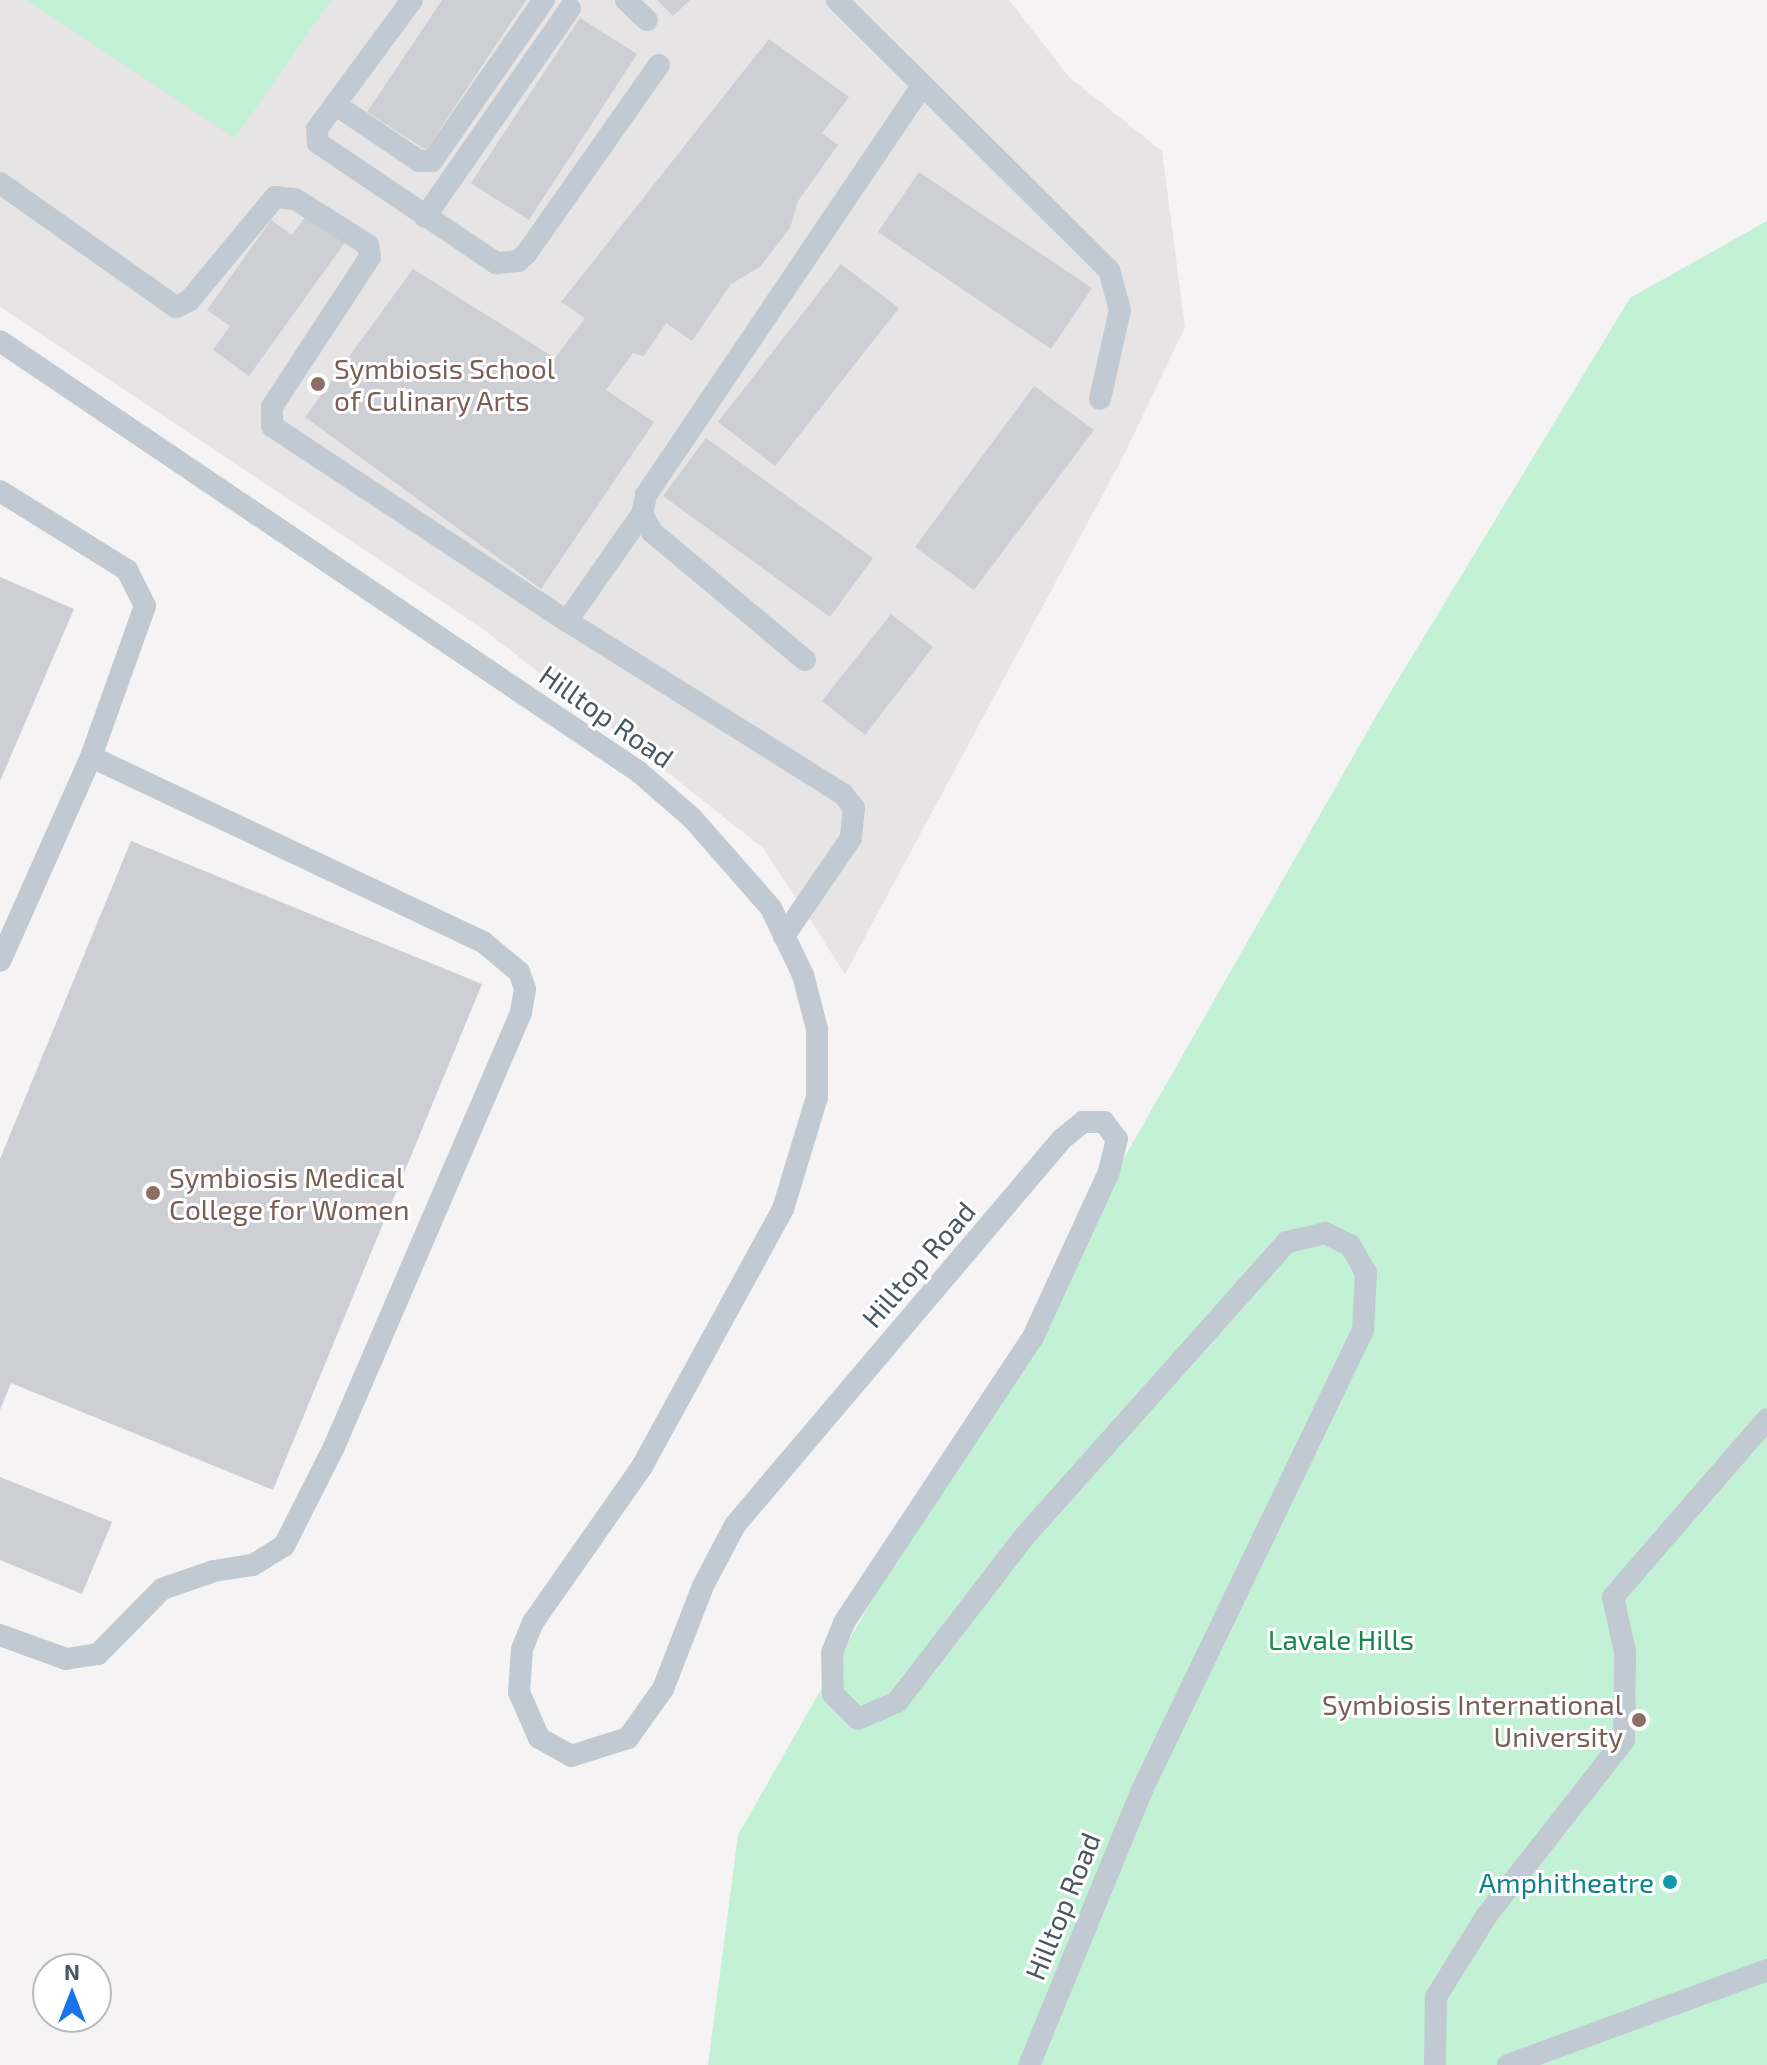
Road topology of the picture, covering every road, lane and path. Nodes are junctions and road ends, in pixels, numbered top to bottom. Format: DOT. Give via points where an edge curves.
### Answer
graph roads {
  1 [pos="412,0"];
  2 [pos="544,0"];
  3 [pos="626,0"];
  4 [pos="837,0"];
  5 [pos="570,8"];
  6 [pos="647,20"];
  7 [pos="659,65"];
  8 [pos="922,86"];
  9 [pos="336,105"];
  10 [pos="0,183"];
  11 [pos="425,217"];
  12 [pos="0,341"];
  13 [pos="1100,399"];
  14 [pos="0,491"];
  15 [pos="642,514"];
  16 [pos="567,621"];
  17 [pos="805,660"];
  18 [pos="91,757"];
  19 [pos="784,936"];
  20 [pos="0,961"];
  21 [pos="1767,1419"];
  22 [pos="0,1635"];
  23 [pos="1767,1970"];
  24 [pos="1029,2065"];
  25 [pos="1435,2065"];
  26 [pos="1508,2065"];
  1 -- 9 [label="lane"];
  2 -- 9 [label="lane" via="432,161 419,161"];
  3 -- 6 [label="lane"];
  4 -- 8 [label="lane"];
  5 -- 11 [label="lane"];
  7 -- 11 [label="lane" via="518,261 496,263"];
  8 -- 13 [label="lane" via="1109,270 1120,310"];
  8 -- 15 [label="lane" via="646,495"];
  9 -- 11 [label="lane" via="317,129 318,143"];
  10 -- 16 [label="lane" via="176,307 189,301 275,197 295,199 368,245 370,257 272,407 272,426"];
  12 -- 19 [label="lane, Hilltop Road" via="639,772 736,866 771,908"];
  14 -- 18 [label="lane" via="127,570 140,589 145,606 141,629"];
  15 -- 16 [label="lane"];
  15 -- 17 [label="lane" via="652,532"];
  16 -- 19 [label="lane" via="827,779 854,808 851,838"];
  18 -- 20 [label="lane"];
  18 -- 22 [label="lane" via="483,942 519,972 525,989 521,1012 353,1403 284,1546 253,1565 214,1571 162,1589 98,1654 66,1659"];
  19 -- 24 [label="lane, Hilltop Road" via="803,975 817,1029 817,1097 783,1209 641,1468 533,1622 522,1649 519,1692 539,1738 571,1756 628,1738 663,1689 703,1586 735,1525 1062,1139 1083,1122 1104,1122 1117,1139 1108,1174 1033,1337 844,1623 832,1653 833,1694 858,1719 897,1702 1024,1537 1287,1242 1325,1233 1350,1245 1366,1273 1363,1330 1142,1790"];
  21 -- 25 [label="lane" via="1613,1597 1625,1652 1624,1740 1487,1915 1436,1997"];
  23 -- 26 [label="lane"];
}
